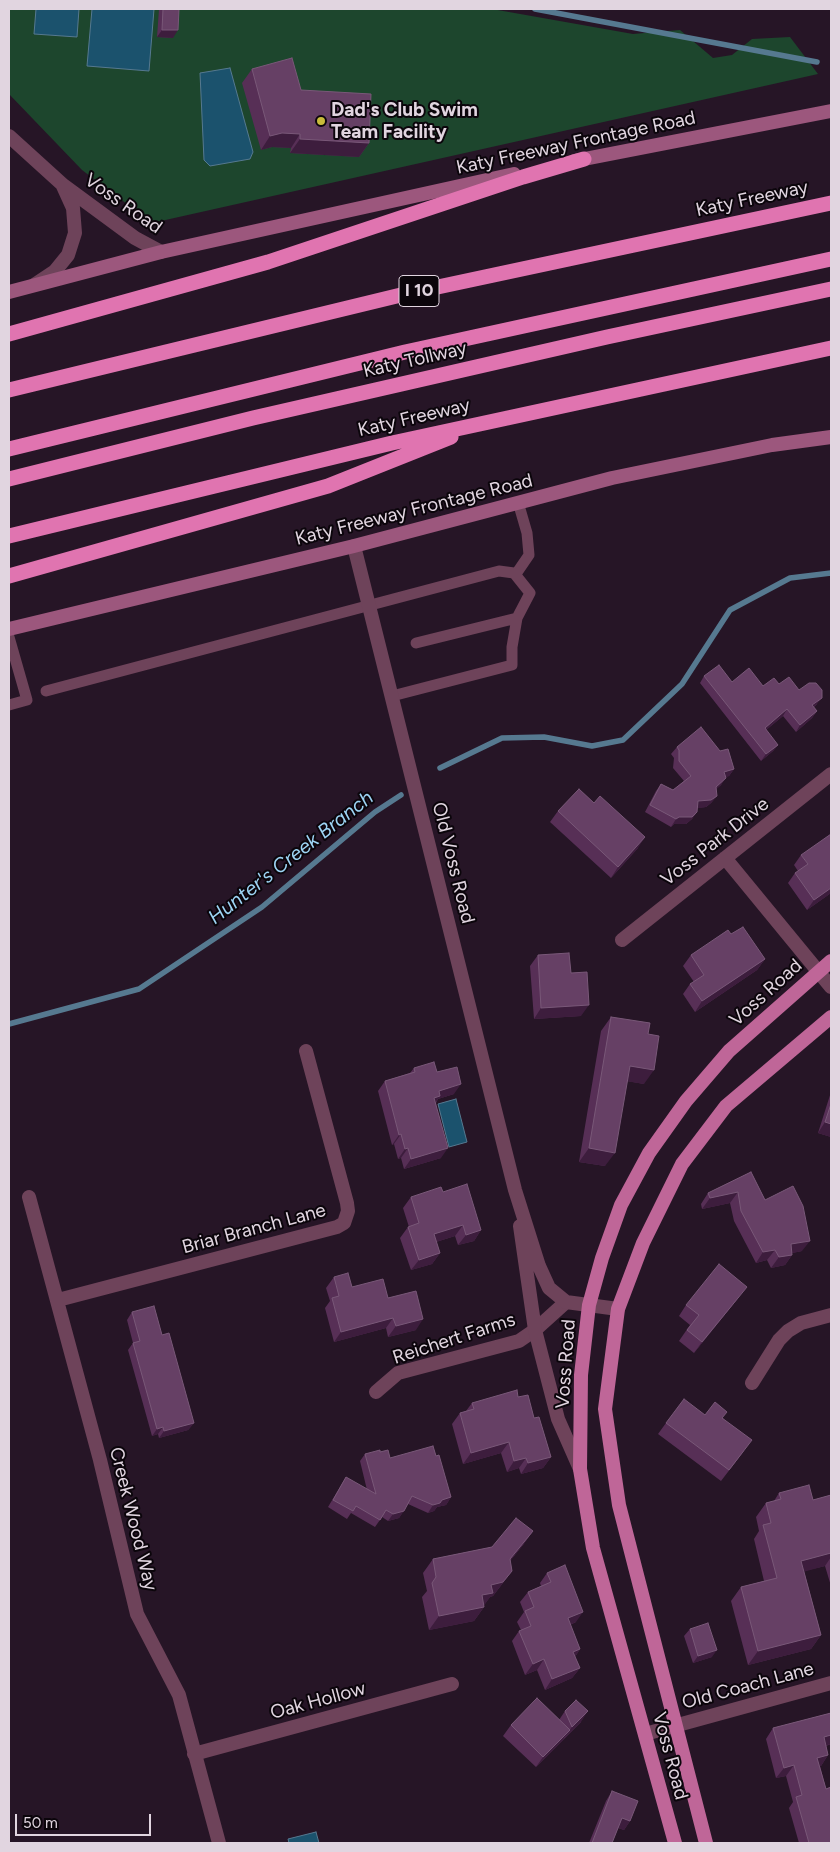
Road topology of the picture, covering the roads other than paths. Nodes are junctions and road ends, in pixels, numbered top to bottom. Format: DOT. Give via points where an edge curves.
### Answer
graph roads {
  1 [pos="831,111"];
  2 [pos="9,136"];
  3 [pos="584,159"];
  4 [pos="63,185"];
  5 [pos="831,203"];
  6 [pos="161,252"];
  7 [pos="831,259"];
  8 [pos="34,285"];
  9 [pos="831,289"];
  10 [pos="9,292"];
  11 [pos="9,334"];
  12 [pos="831,348"];
  13 [pos="9,390"];
  14 [pos="493,420"];
  15 [pos="831,437"];
  16 [pos="9,449"];
  17 [pos="9,480"];
  18 [pos="518,502"];
  19 [pos="9,536"];
  20 [pos="354,546"];
  21 [pos="516,574"];
  22 [pos="9,576"];
  23 [pos="369,606"];
  24 [pos="517,618"];
  25 [pos="9,629"];
  26 [pos="9,637"];
  27 [pos="416,643"];
  28 [pos="46,691"];
  29 [pos="392,696"];
  30 [pos="9,705"];
  31 [pos="831,774"];
  32 [pos="725,858"];
  33 [pos="622,940"];
  34 [pos="831,961"];
  35 [pos="818,972"];
  36 [pos="831,987"];
  37 [pos="831,1017"];
  38 [pos="306,1051"];
  39 [pos="515,1190"];
  40 [pos="29,1197"];
  41 [pos="58,1300"];
  42 [pos="566,1302"];
  43 [pos="589,1305"];
  44 [pos="618,1309"];
  45 [pos="831,1315"];
  46 [pos="536,1330"];
  47 [pos="752,1383"];
  48 [pos="376,1392"];
  49 [pos="580,1469"];
  50 [pos="831,1683"];
  51 [pos="452,1684"];
  52 [pos="676,1726"];
  53 [pos="645,1734"];
  54 [pos="194,1754"];
  55 [pos="219,1843"];
  56 [pos="675,1843"];
  57 [pos="706,1843"];
  1 -- 3 [label="main road, Katy Freeway Frontage Road"];
  2 -- 4 [label="street, Voss Road"];
  3 -- 6 [label="main road, Katy Freeway Frontage Road"];
  3 -- 11 [label="highway" via="268,262"];
  4 -- 6 [label="street, Voss Road" via="135,238"];
  4 -- 8 [label="street, Voss Road" via="73,208 75,233 68,255 55,270"];
  5 -- 13 [label="highway, Katy Freeway / I 10" via="405,294"];
  6 -- 8 [label="main road, Katy Freeway Frontage Road"];
  7 -- 16 [label="highway, Katy Tollway" via="396,354"];
  8 -- 10 [label="main road, Katy Freeway Frontage Road"];
  9 -- 17 [label="highway, Katy Tollway" via="253,418"];
  12 -- 14 [label="highway, Katy Freeway"];
  14 -- 19 [label="highway, Katy Freeway"];
  14 -- 22 [label="highway" via="328,486"];
  15 -- 18 [label="main road, Katy Freeway Frontage Road" via="772,445 612,478"];
  18 -- 20 [label="main road, Katy Freeway Frontage Road"];
  18 -- 21 [label="lane" via="527,533 529,555"];
  20 -- 23 [label="street, Old Voss Road"];
  20 -- 25 [label="main road, Katy Freeway Frontage Road"];
  21 -- 23 [label="lane" via="499,571"];
  21 -- 24 [label="lane" via="530,593"];
  23 -- 28 [label="lane"];
  23 -- 29 [label="street, Old Voss Road"];
  24 -- 27 [label="lane"];
  24 -- 29 [label="lane" via="512,665"];
  26 -- 30 [label="lane" via="26,700"];
  29 -- 39 [label="street, Old Voss Road"];
  31 -- 32 [label="street, Voss Park Drive"];
  32 -- 33 [label="street, Voss Park Drive"];
  32 -- 35 [label="street"];
  34 -- 35 [label="main road, Voss Road"];
  35 -- 36 [label="street"];
  35 -- 43 [label="main road, Voss Road" via="729,1051 686,1101 649,1153 621,1205"];
  37 -- 44 [label="main road, Voss Road" via="726,1106 682,1164 643,1243"];
  38 -- 41 [label="street, Briar Branch Lane" via="347,1204 344,1223 337,1228"];
  39 -- 42 [label="street, Old Voss Road" via="549,1288"];
  39 -- 46 [label="street, Old Voss Road"];
  40 -- 41 [label="street, Creek Wood Way"];
  41 -- 54 [label="street, Creek Wood Way" via="137,1614 178,1695"];
  42 -- 43 [label="street"];
  42 -- 46 [label="street, Reichert Farms"];
  43 -- 44 [label="street"];
  43 -- 49 [label="main road, Voss Road" via="581,1375"];
  44 -- 52 [label="main road, Voss Road" via="606,1409 619,1506"];
  45 -- 47 [label="street" via="801,1323 788,1331"];
  46 -- 48 [label="street, Reichert Farms" via="520,1341 398,1373"];
  46 -- 49 [label="street, Old Voss Road" via="558,1419"];
  49 -- 53 [label="main road, Voss Road" via="593,1548"];
  50 -- 52 [label="street, Old Coach Lane"];
  51 -- 54 [label="street, Oak Hollow"];
  52 -- 53 [label="street, Old Coach Lane"];
  52 -- 57 [label="main road, Voss Road"];
  53 -- 56 [label="main road, Voss Road"];
  54 -- 55 [label="street, Creek Wood Way"];
}
